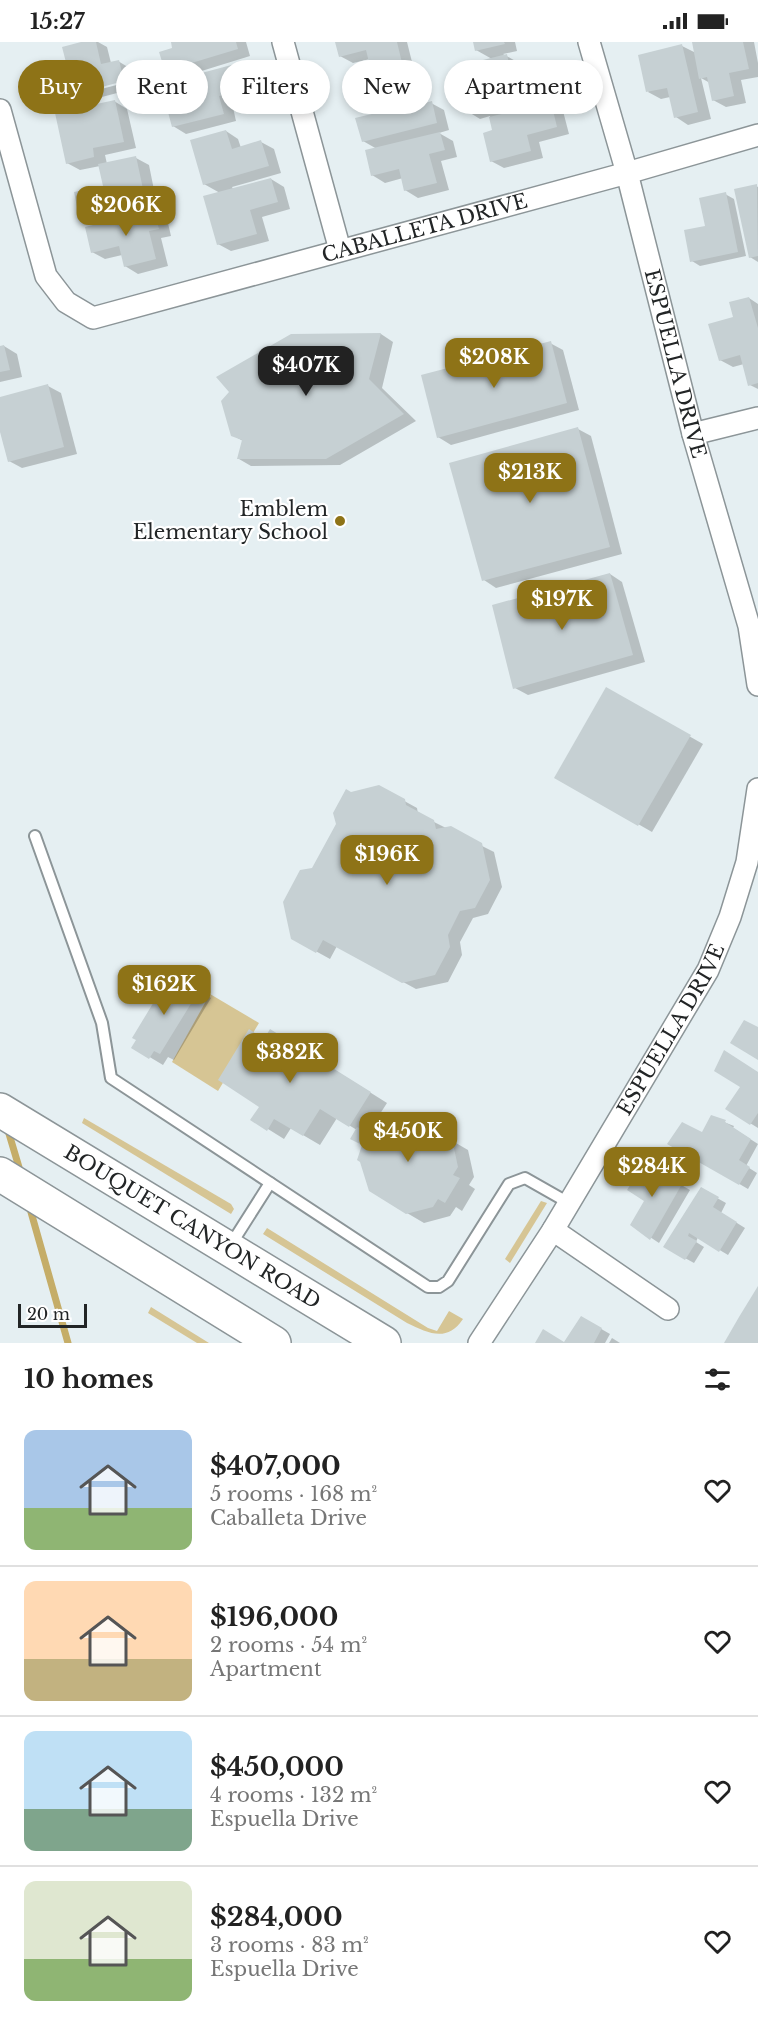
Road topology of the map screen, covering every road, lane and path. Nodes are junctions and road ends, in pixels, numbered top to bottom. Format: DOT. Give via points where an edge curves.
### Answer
graph roads {
  1 [pos="283,42"];
  2 [pos="589,42"];
  3 [pos="0,110"];
  4 [pos="758,135"];
  5 [pos="627,173"];
  6 [pos="340,250"];
  7 [pos="758,418"];
  8 [pos="693,434"];
  9 [pos="758,685"];
  10 [pos="758,789"];
  11 [pos="35,836"];
  12 [pos="0,1110"];
  13 [pos="0,1135"];
  14 [pos="53,1142"];
  15 [pos="0,1174"];
  16 [pos="270,1183"];
  17 [pos="569,1203"];
  18 [pos="553,1230"];
  19 [pos="228,1249"];
  20 [pos="668,1309"];
  21 [pos="274,1343"];
  22 [pos="384,1343"];
  23 [pos="479,1343"];
  1 -- 6 [label="street"];
  2 -- 5 [label="street, ESPUELLA DRIVE"];
  3 -- 6 [label="street, CABALLETA DRIVE" via="46,276 66,302 93,318"];
  4 -- 5 [label="street, CABALLETA DRIVE"];
  5 -- 6 [label="street, CABALLETA DRIVE"];
  5 -- 8 [label="street, ESPUELLA DRIVE"];
  7 -- 8 [label="street"];
  8 -- 9 [label="street, ESPUELLA DRIVE" via="749,626"];
  10 -- 17 [label="street, ESPUELLA DRIVE" via="747,862 708,970"];
  11 -- 16 [label="lane" via="102,1023 111,1078"];
  12 -- 14 [label="main road, BOUQUET CANYON ROAD"];
  13 -- 14 [label="main road" via="16,1145"];
  14 -- 19 [label="main road, BOUQUET CANYON ROAD"];
  15 -- 21 [label="main road"];
  16 -- 17 [label="lane" via="428,1287 439,1287 448,1281 509,1184 525,1178"];
  16 -- 19 [label="lane"];
  17 -- 18 [label="street, ESPUELLA DRIVE"];
  18 -- 20 [label="street"];
  18 -- 23 [label="street, ESPUELLA DRIVE"];
  19 -- 22 [label="main road, BOUQUET CANYON ROAD"];
}
